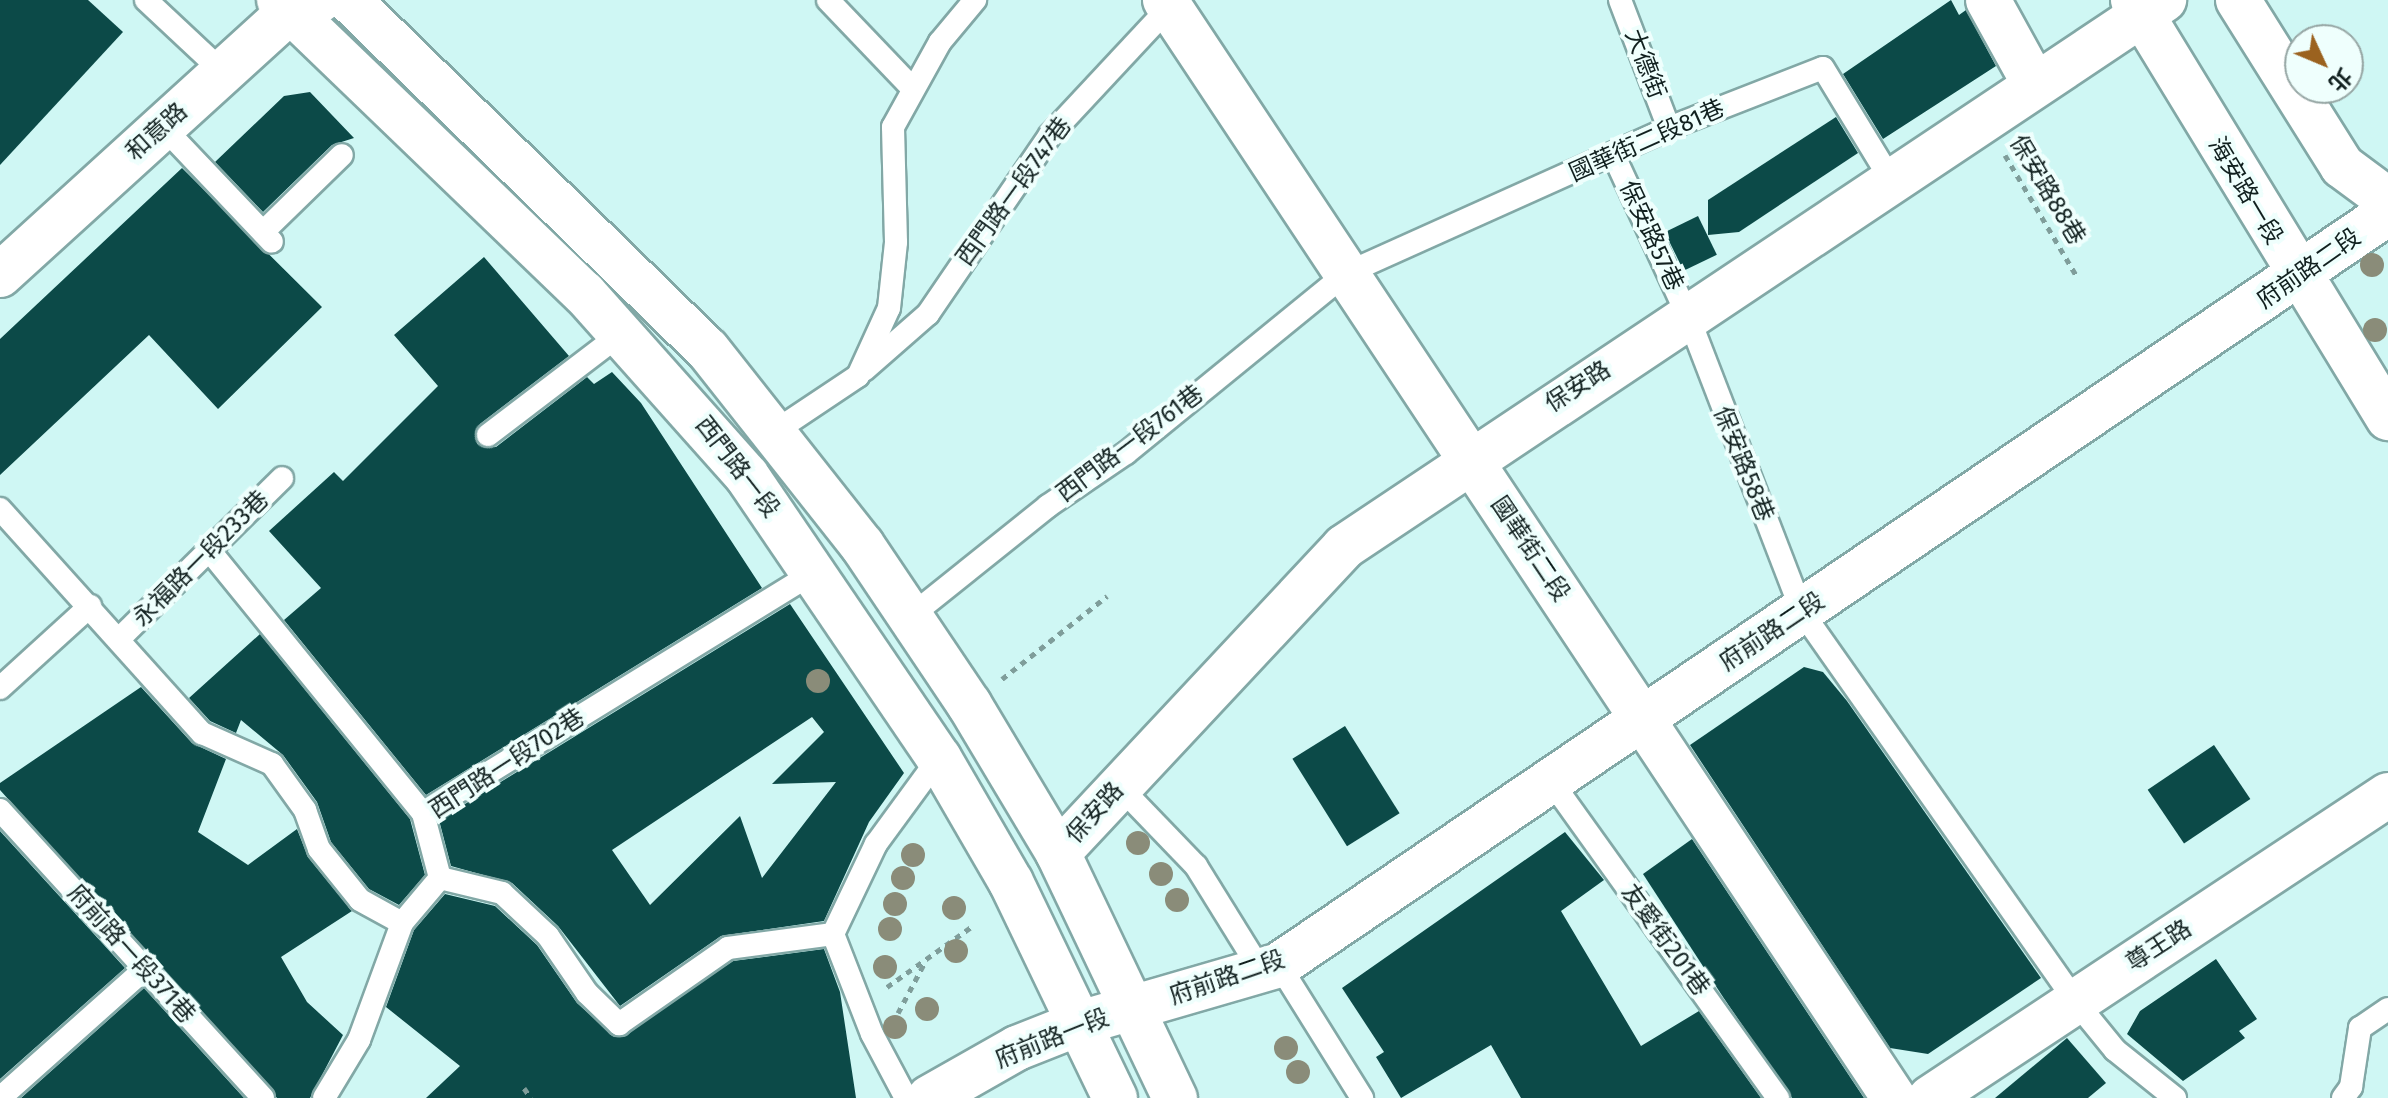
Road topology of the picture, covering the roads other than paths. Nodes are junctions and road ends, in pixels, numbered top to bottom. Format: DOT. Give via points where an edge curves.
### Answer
graph roads {
  1 [pos="146,0"];
  2 [pos="349,0"];
  3 [pos="828,0"];
  4 [pos="975,0"];
  5 [pos="1620,0"];
  6 [pos="1988,0"];
  7 [pos="2238,0"];
  8 [pos="1170,2"];
  9 [pos="297,4"];
  10 [pos="2146,5"];
  11 [pos="223,72"];
  12 [pos="2035,85"];
  13 [pos="912,88"];
  14 [pos="163,127"];
  15 [pos="1669,128"];
  16 [pos="342,155"];
  17 [pos="1614,156"];
  18 [pos="1894,185"];
  19 [pos="2388,200"];
  20 [pos="2388,213"];
  21 [pos="1347,273"];
  22 [pos="0,275"];
  23 [pos="2297,279"];
  24 [pos="1688,316"];
  25 [pos="622,333"];
  26 [pos="858,376"];
  27 [pos="2388,418"];
  28 [pos="774,432"];
  29 [pos="488,435"];
  30 [pos="1470,458"];
  31 [pos="282,478"];
  32 [pos="0,509"];
  33 [pos="209,550"];
  34 [pos="817,571"];
  35 [pos="90,606"];
  36 [pos="1802,612"];
  37 [pos="912,615"];
  38 [pos="119,639"];
  39 [pos="0,688"];
  40 [pos="1644,719"];
  41 [pos="939,758"];
  42 [pos="1551,781"];
  43 [pos="1119,786"];
  44 [pos="2388,795"];
  45 [pos="0,812"];
  46 [pos="423,813"];
  47 [pos="1058,853"];
  48 [pos="440,878"];
  49 [pos="402,923"];
  50 [pos="833,934"];
  51 [pos="146,968"];
  52 [pos="1270,968"];
  53 [pos="2075,1001"];
  54 [pos="1135,1008"];
  55 [pos="2388,1009"];
  56 [pos="1080,1023"];
  57 [pos="0,1098"];
  58 [pos="263,1098"];
  59 [pos="324,1098"];
  60 [pos="906,1098"];
  61 [pos="929,1098"];
  62 [pos="1115,1098"];
  63 [pos="1175,1098"];
  64 [pos="1362,1098"];
  65 [pos="1778,1098"];
  66 [pos="1894,1098"];
  67 [pos="1930,1098"];
  68 [pos="2175,1098"];
  69 [pos="2343,1098"];
  1 -- 11 [label="lane"];
  2 -- 28 [label="street, 西門路一段" via="606,245 707,349"];
  3 -- 13 [label="lane"];
  4 -- 13 [label="lane"];
  5 -- 15 [label="lane, 大德街"];
  6 -- 12 [label="street"];
  7 -- 19 [label="street" via="2342,166"];
  8 -- 21 [label="street, 國華街二段"];
  8 -- 26 [label="lane, 西門路一段747巷" via="1050,135 928,314"];
  9 -- 11 [label="street, 和意路"];
  9 -- 25 [label="street, 西門路一段"];
  10 -- 12 [label="street, 保安路"];
  10 -- 23 [label="street, 海安路一段"];
  11 -- 14 [label="street, 和意路"];
  12 -- 18 [label="street, 保安路"];
  13 -- 26 [label="lane" via="893,127 896,242 889,308"];
  14 -- 16 [label="lane" via="267,237"];
  14 -- 22 [label="street, 和意路"];
  15 -- 17 [label="lane, 國華街二段81巷"];
  15 -- 18 [label="lane, 國華街二段81巷" via="1823,68"];
  17 -- 21 [label="lane, 國華街二段81巷"];
  17 -- 24 [label="lane, 保安路57巷"];
  18 -- 24 [label="street, 保安路"];
  20 -- 23 [label="street, 府前路二段"];
  21 -- 30 [label="street, 國華街二段"];
  21 -- 37 [label="lane, 西門路一段761巷" via="1126,453 1048,506"];
  23 -- 27 [label="street, 海安路一段"];
  23 -- 36 [label="street, 府前路二段"];
  24 -- 30 [label="street, 保安路"];
  24 -- 36 [label="lane, 保安路58巷"];
  25 -- 29 [label="lane"];
  25 -- 34 [label="street, 西門路一段" via="747,476"];
  26 -- 28 [label="lane, 西門路一段747巷"];
  28 -- 37 [label="street, 西門路一段"];
  30 -- 40 [label="street, 國華街二段"];
  30 -- 43 [label="street, 保安路" via="1344,547"];
  31 -- 33 [label="lane, 永福路一段233巷"];
  32 -- 35 [label="lane"];
  33 -- 38 [label="lane, 永福路一段233巷"];
  33 -- 46 [label="lane"];
  34 -- 41 [label="street, 西門路一段"];
  34 -- 46 [label="lane, 西門路一段702巷"];
  35 -- 38 [label="lane"];
  35 -- 39 [label="lane"];
  36 -- 40 [label="street, 府前路二段"];
  36 -- 53 [label="lane, 保安路58巷"];
  37 -- 47 [label="street, 西門路一段"];
  38 -- 49 [label="lane" via="202,733 272,764 305,810 319,849 360,900"];
  40 -- 42 [label="street, 府前路二段"];
  40 -- 66 [label="street, 國華街二段"];
  41 -- 50 [label="lane" via="876,844"];
  41 -- 56 [label="street, 西門路一段" via="1011,882"];
  42 -- 52 [label="street, 府前路二段"];
  42 -- 65 [label="lane, 友愛街201巷"];
  43 -- 47 [label="street, 保安路"];
  43 -- 52 [label="lane" via="1196,866"];
  44 -- 53 [label="street, 尊王路"];
  45 -- 51 [label="lane, 府前路一段371巷"];
  46 -- 48 [label="lane, 西門路一段702巷"];
  47 -- 54 [label="street, 西門路一段"];
  48 -- 49 [label="lane"];
  48 -- 50 [label="lane" via="502,893 548,936 587,993 619,1024 728,948"];
  49 -- 59 [label="lane" via="359,1040"];
  50 -- 60 [label="lane" via="872,1034"];
  51 -- 57 [label="lane"];
  51 -- 58 [label="lane, 府前路一段371巷"];
  52 -- 54 [label="street, 府前路二段"];
  52 -- 64 [label="lane"];
  53 -- 67 [label="street, 尊王路"];
  53 -- 68 [label="lane, 保安路58巷" via="2115,1050"];
  54 -- 56 [label="street, 府前路一段"];
  54 -- 63 [label="street, 西門路一段"];
  55 -- 69 [label="lane" via="2360,1028 2351,1087"];
  56 -- 61 [label="street, 府前路一段" via="1017,1048"];
  56 -- 62 [label="street, 西門路一段"];
}
